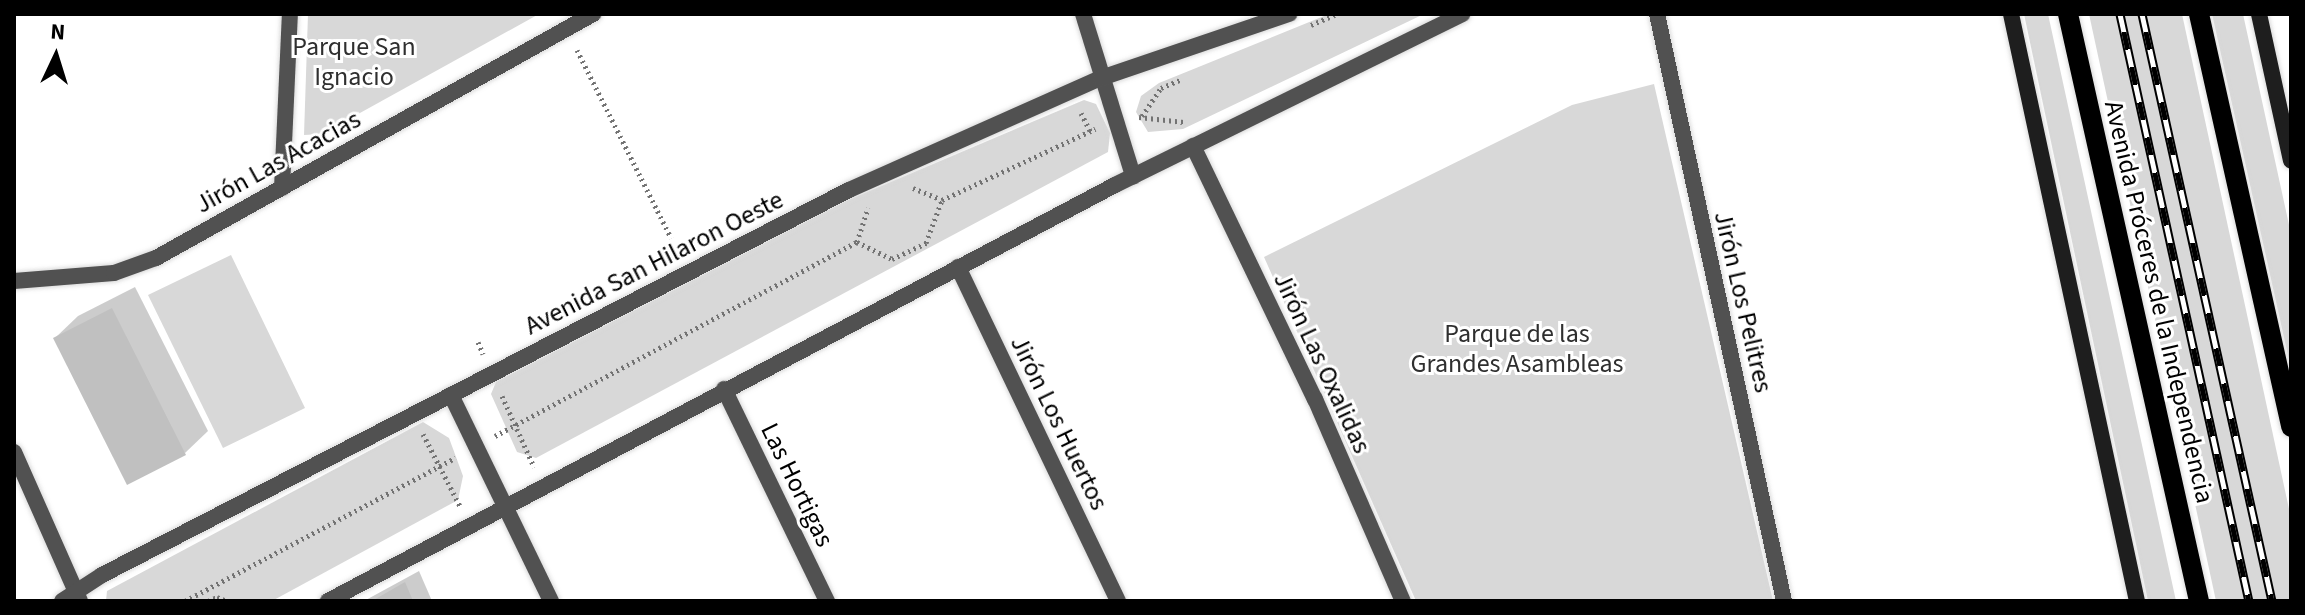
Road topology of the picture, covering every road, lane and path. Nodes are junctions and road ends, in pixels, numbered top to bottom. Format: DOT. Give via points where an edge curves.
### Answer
graph roads {
  1 [pos="290,14"];
  2 [pos="593,14"];
  3 [pos="1083,14"];
  4 [pos="1289,14"];
  5 [pos="1462,14"];
  6 [pos="1657,14"];
  7 [pos="2011,14"];
  8 [pos="2068,14"];
  9 [pos="2199,14"];
  10 [pos="2259,14"];
  11 [pos="571,38"];
  12 [pos="1101,78"];
  13 [pos="1142,116"];
  14 [pos="1116,121"];
  15 [pos="1193,146"];
  16 [pos="2291,161"];
  17 [pos="1133,176"];
  18 [pos="907,185"];
  19 [pos="282,188"];
  20 [pos="942,200"];
  21 [pos="870,202"];
  22 [pos="671,238"];
  23 [pos="857,242"];
  24 [pos="958,267"];
  25 [pos="14,281"];
  26 [pos="492,374"];
  27 [pos="724,389"];
  28 [pos="451,395"];
  29 [pos="412,416"];
  30 [pos="516,425"];
  31 [pos="2291,427"];
  32 [pos="477,446"];
  33 [pos="14,452"];
  34 [pos="442,465"];
  35 [pos="542,487"];
  36 [pos="507,505"];
  37 [pos="469,526"];
  38 [pos="72,598"];
  39 [pos="185,601"];
  40 [pos="208,601"];
  41 [pos="227,601"];
  42 [pos="328,601"];
  43 [pos="551,601"];
  44 [pos="827,601"];
  45 [pos="1118,601"];
  46 [pos="1403,601"];
  47 [pos="1784,601"];
  48 [pos="2137,601"];
  49 [pos="2199,601"];
  1 -- 19 [label="street"];
  2 -- 19 [label="street, Jirón Las Acacias"];
  3 -- 12 [label="street"];
  4 -- 12 [label="street, Avenida San Hilaron Oeste"];
  5 -- 15 [label="street"];
  6 -- 47 [label="street, Jirón Los Pelitres"];
  7 -- 48 [label="main road"];
  8 -- 49 [label="main road, Avenida Próceres de la Independencia"];
  9 -- 31 [label="main road"];
  10 -- 16 [label="main road"];
  11 -- 22 [label="path"];
  12 -- 14 [label="street"];
  12 -- 26 [label="street, Avenida San Hilaron Oeste" via="849,190"];
  13 -- 14 [label="path"];
  14 -- 17 [label="street"];
  14 -- 20 [label="path"];
  15 -- 17 [label="street"];
  15 -- 46 [label="street, Jirón Las Oxalidas" via="1315,399"];
  17 -- 24 [label="street"];
  18 -- 20 [label="path"];
  19 -- 25 [label="street, Jirón Las Acacias" via="156,258 114,273"];
  20 -- 23 [label="path" via="926,243 892,259"];
  21 -- 23 [label="path"];
  23 -- 30 [label="path"];
  24 -- 27 [label="street"];
  24 -- 45 [label="street, Jirón Los Huertos"];
  26 -- 28 [label="street, Avenida San Hilaron Oeste"];
  26 -- 30 [label="path"];
  27 -- 35 [label="street"];
  27 -- 44 [label="street, Las Hortigas"];
  28 -- 29 [label="street, Avenida San Hilaron Oeste"];
  28 -- 32 [label="street"];
  29 -- 34 [label="path"];
  29 -- 38 [label="street, Avenida San Hilaron Oeste"];
  30 -- 32 [label="path"];
  30 -- 35 [label="path"];
  32 -- 34 [label="path"];
  32 -- 36 [label="street"];
  33 -- 38 [label="street"];
  34 -- 37 [label="path"];
  34 -- 39 [label="path"];
  35 -- 36 [label="street"];
  36 -- 37 [label="street"];
  36 -- 43 [label="street"];
  37 -- 42 [label="street"];
  40 -- 41 [label="path"];
}
